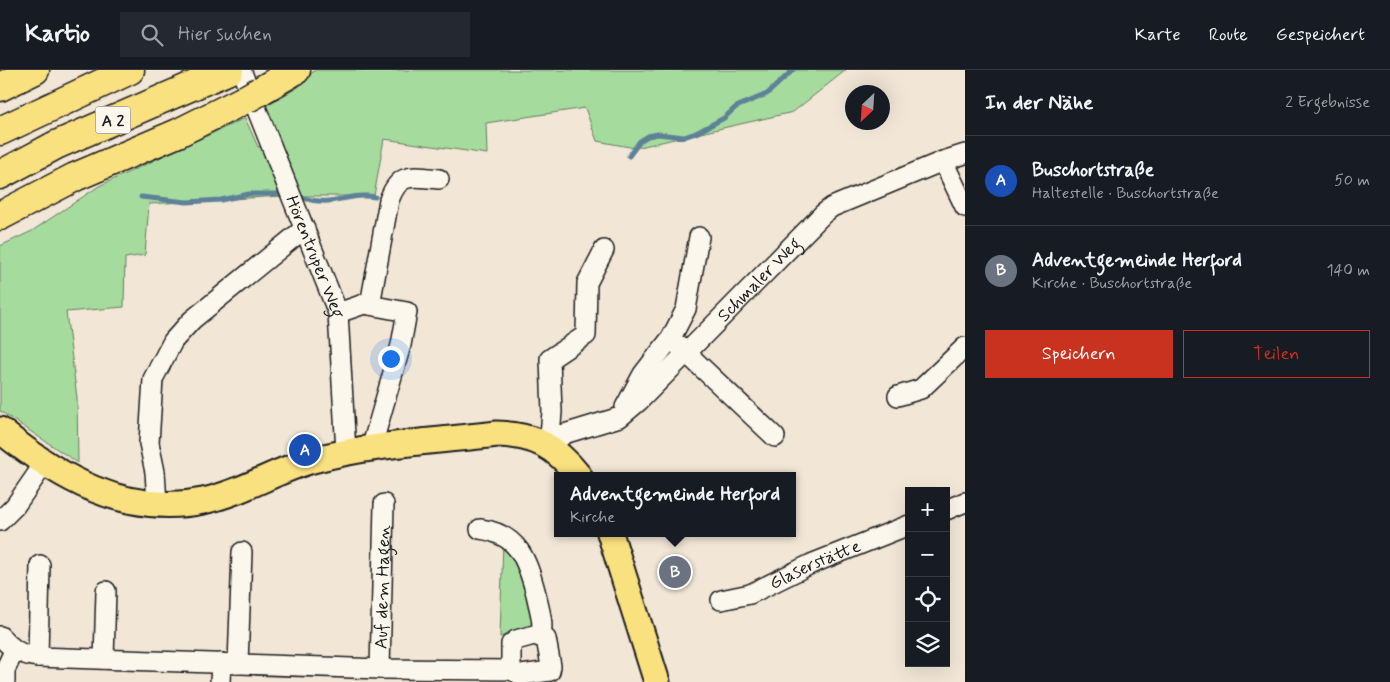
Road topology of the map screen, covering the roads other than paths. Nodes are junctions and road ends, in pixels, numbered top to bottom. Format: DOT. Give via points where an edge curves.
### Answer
graph roads {
  1 [pos="35,70"];
  2 [pos="130,70"];
  3 [pos="228,70"];
  4 [pos="241,70"];
  5 [pos="296,70"];
  6 [pos="0,87"];
  7 [pos="0,131"];
  8 [pos="965,154"];
  9 [pos="943,162"];
  10 [pos="0,174"];
  11 [pos="440,180"];
  12 [pos="965,207"];
  13 [pos="0,216"];
  14 [pos="305,228"];
  15 [pos="699,237"];
  16 [pos="604,250"];
  17 [pos="370,305"];
  18 [pos="338,313"];
  19 [pos="671,338"];
  20 [pos="965,347"];
  21 [pos="687,353"];
  22 [pos="898,396"];
  23 [pos="620,417"];
  24 [pos="0,430"];
  25 [pos="775,437"];
  26 [pos="549,447"];
  27 [pos="371,449"];
  28 [pos="346,452"];
  29 [pos="44,464"];
  30 [pos="576,472"];
  31 [pos="965,502"];
  32 [pos="157,503"];
  33 [pos="384,504"];
  34 [pos="950,508"];
  35 [pos="0,521"];
  36 [pos="905,527"];
  37 [pos="480,528"];
  38 [pos="611,537"];
  39 [pos="242,552"];
  40 [pos="40,565"];
  41 [pos="106,591"];
  42 [pos="721,600"];
  43 [pos="0,636"];
  44 [pos="541,636"];
  45 [pos="14,651"];
  46 [pos="38,658"];
  47 [pos="104,659"];
  48 [pos="230,664"];
  49 [pos="380,668"];
  50 [pos="511,670"];
  51 [pos="555,676"];
  52 [pos="4,682"];
  53 [pos="220,682"];
  54 [pos="658,682"];
  1 -- 6 [label="highway"];
  2 -- 7 [label="highway, A 2"];
  3 -- 10 [label="highway, A 2" via="56,145"];
  4 -- 14 [label="street, Hörentruper Weg"];
  5 -- 13 [label="highway" via="178,133 75,177"];
  8 -- 9 [label="street, Schmaler Weg"];
  9 -- 12 [label="street"];
  9 -- 21 [label="street, Schmaler Weg" via="832,207"];
  11 -- 17 [label="street" via="414,177 401,179 394,186"];
  14 -- 18 [label="street, Hörentruper Weg"];
  14 -- 32 [label="street" via="192,320 173,341 153,379 149,443"];
  15 -- 19 [label="street" via="686,309"];
  16 -- 26 [label="street" via="588,283 586,335 550,359 552,412"];
  17 -- 18 [label="street"];
  17 -- 27 [label="street" via="407,312 401,345"];
  18 -- 28 [label="street, Hörentruper Weg"];
  19 -- 21 [label="street"];
  19 -- 23 [label="street" via="643,374"];
  20 -- 22 [label="street" via="921,389"];
  21 -- 23 [label="street, Schmaler Weg"];
  21 -- 25 [label="street"];
  23 -- 26 [label="street, Schmaler Weg" via="564,434"];
  24 -- 29 [label="main road"];
  26 -- 27 [label="main road" via="519,435 497,434"];
  26 -- 30 [label="main road"];
  27 -- 28 [label="main road"];
  28 -- 32 [label="main road" via="311,460 203,501"];
  29 -- 32 [label="main road" via="83,486 109,496"];
  29 -- 35 [label="street" via="15,506"];
  31 -- 34 [label="street"];
  33 -- 49 [label="street, Auf dem Hagen"];
  36 -- 42 [label="street, Glaserstätte" via="811,564 750,594"];
  37 -- 44 [label="street, Auf dem Hagen" via="505,536 519,549 528,564 544,624"];
  38 -- 54 [label="main road"];
  39 -- 48 [label="street"];
  40 -- 46 [label="street"];
  41 -- 47 [label="street"];
  43 -- 45 [label="street"];
  44 -- 50 [label="street" via="534,634 511,644"];
  44 -- 51 [label="street, Auf dem Hagen" via="546,640"];
  45 -- 46 [label="street, Auf dem Hagen"];
  45 -- 52 [label="street" via="5,670"];
  46 -- 47 [label="street, Auf dem Hagen"];
  47 -- 48 [label="street, Auf dem Hagen"];
  48 -- 49 [label="street, Auf dem Hagen"];
  48 -- 53 [label="street"];
  49 -- 50 [label="street, Auf dem Hagen"];
  50 -- 51 [label="street, Auf dem Hagen" via="521,675"];
}
